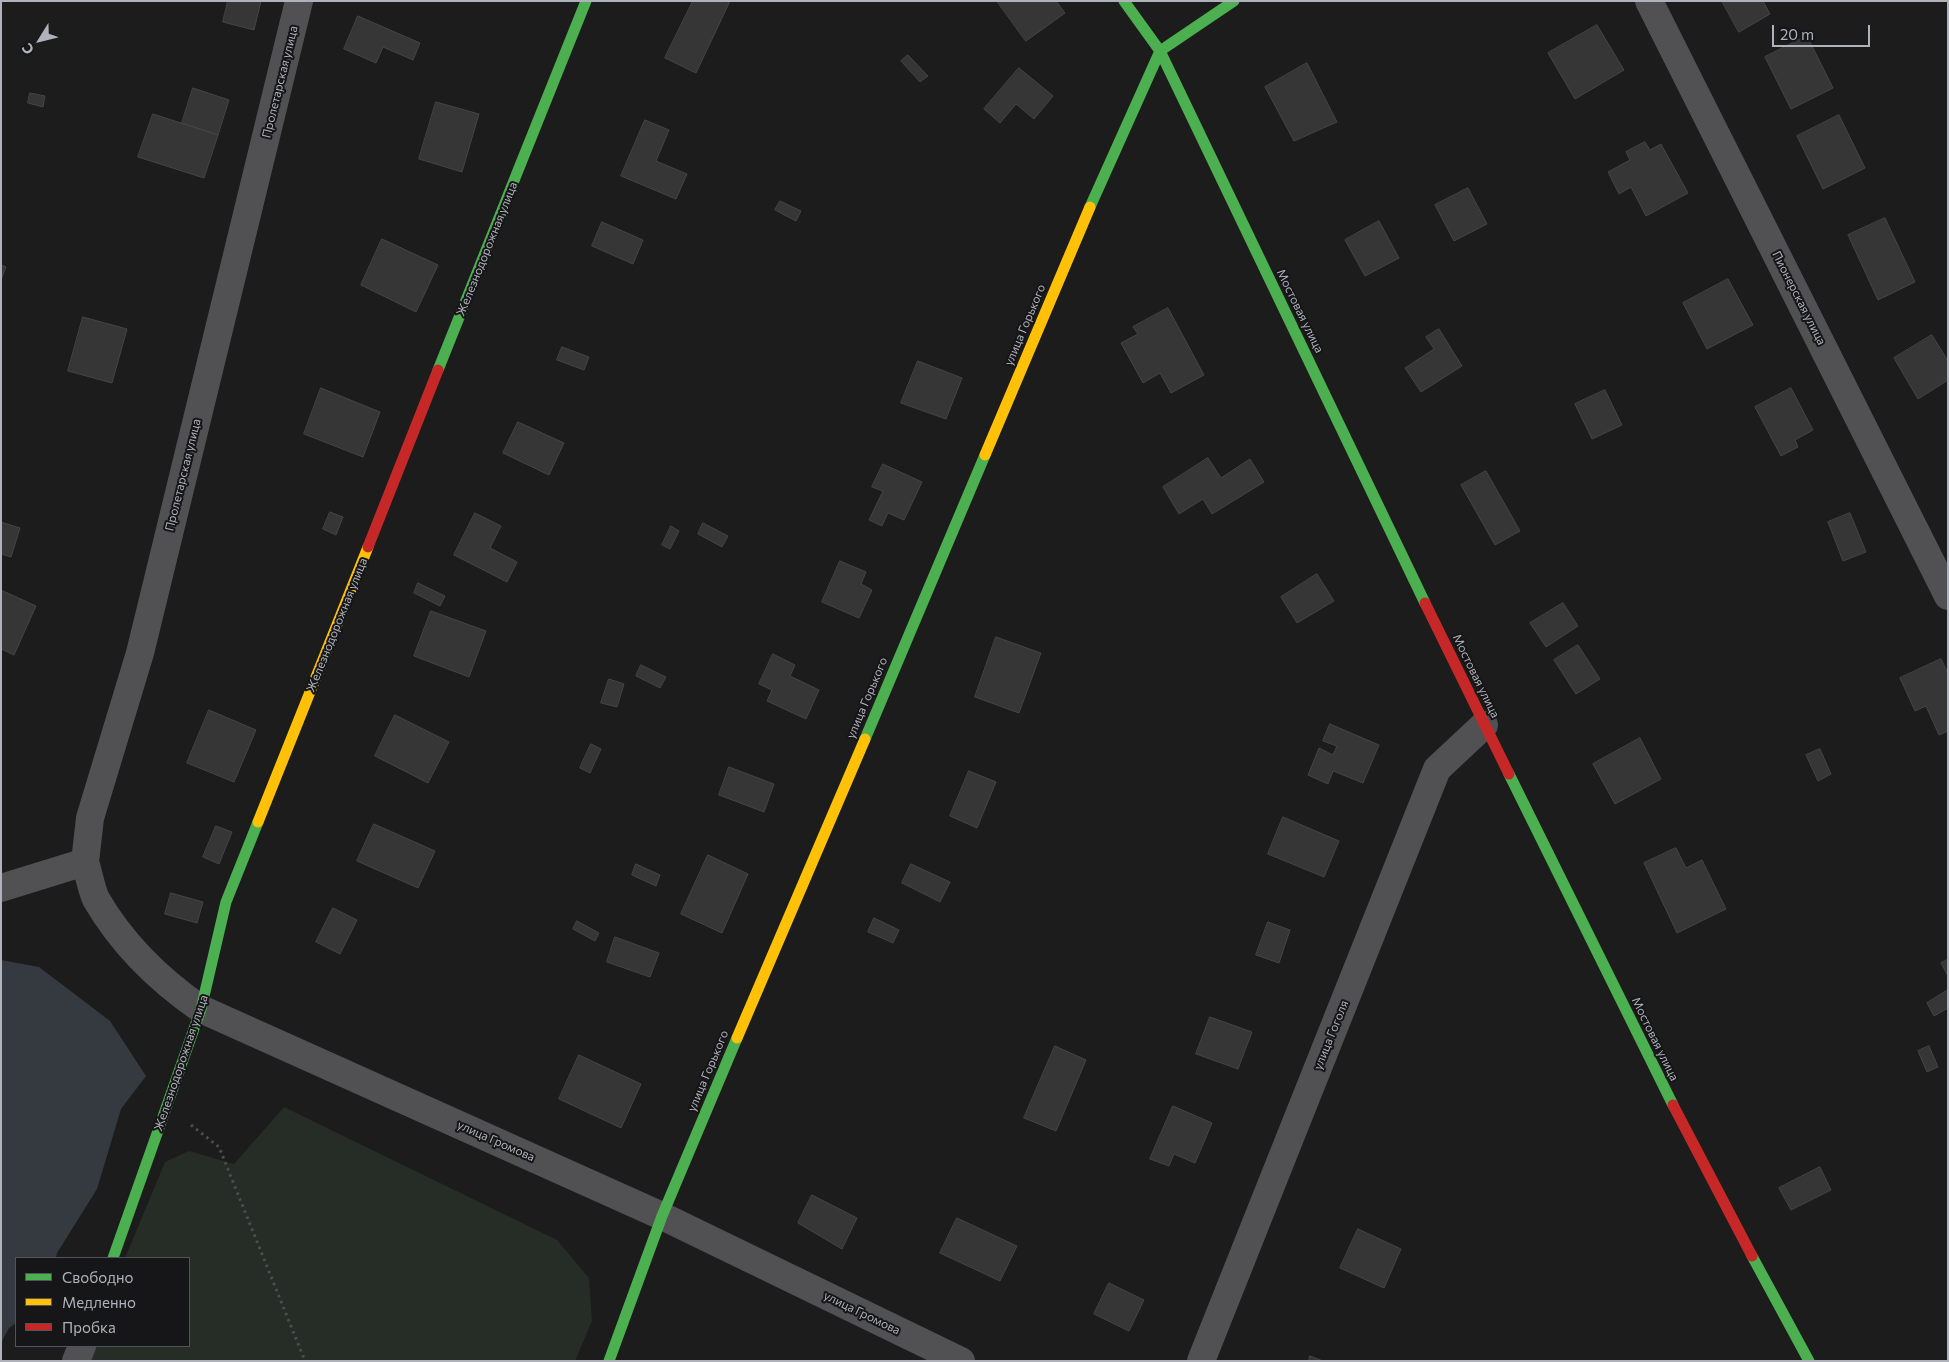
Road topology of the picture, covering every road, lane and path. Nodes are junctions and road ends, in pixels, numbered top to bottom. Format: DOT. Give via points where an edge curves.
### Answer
graph roads {
  1 [pos="299,1"];
  2 [pos="586,1"];
  3 [pos="1124,1"];
  4 [pos="1234,1"];
  5 [pos="1649,1"];
  6 [pos="1160,50"];
  7 [pos="1948,596"];
  8 [pos="1484,725"];
  9 [pos="85,862"];
  10 [pos="1,888"];
  11 [pos="201,1009"];
  12 [pos="167,1106"];
  13 [pos="662,1216"];
  14 [pos="113,1257"];
  15 [pos="82,1347"];
  16 [pos="76,1361"];
  17 [pos="305,1361"];
  18 [pos="609,1361"];
  19 [pos="961,1361"];
  20 [pos="1201,1361"];
  21 [pos="1809,1361"];
  1 -- 9 [label="street, Пролетарская улица" via="140,653 90,818"];
  2 -- 11 [label="street, Железнодорожная улица" via="226,902"];
  3 -- 6 [label="street, Мостовая улица"];
  4 -- 6 [label="street"];
  5 -- 7 [label="street, Пионерская улица"];
  6 -- 8 [label="street, Мостовая улица"];
  6 -- 13 [label="street, улица Горького" via="1088,212"];
  8 -- 20 [label="street, улица Гоголя" via="1437,769"];
  8 -- 21 [label="street, Мостовая улица" via="1710,1178"];
  9 -- 10 [label="street"];
  9 -- 11 [label="street, улица Громова" via="96,897 130,947 169,987"];
  11 -- 12 [label="street, Железнодорожная улица"];
  11 -- 13 [label="street, улица Громова"];
  12 -- 14 [label="street, Железнодорожная улица"];
  12 -- 17 [label="path" via="219,1147"];
  13 -- 18 [label="street, улица Горького"];
  13 -- 19 [label="street, улица Громова"];
  15 -- 16 [label="street"];
}
